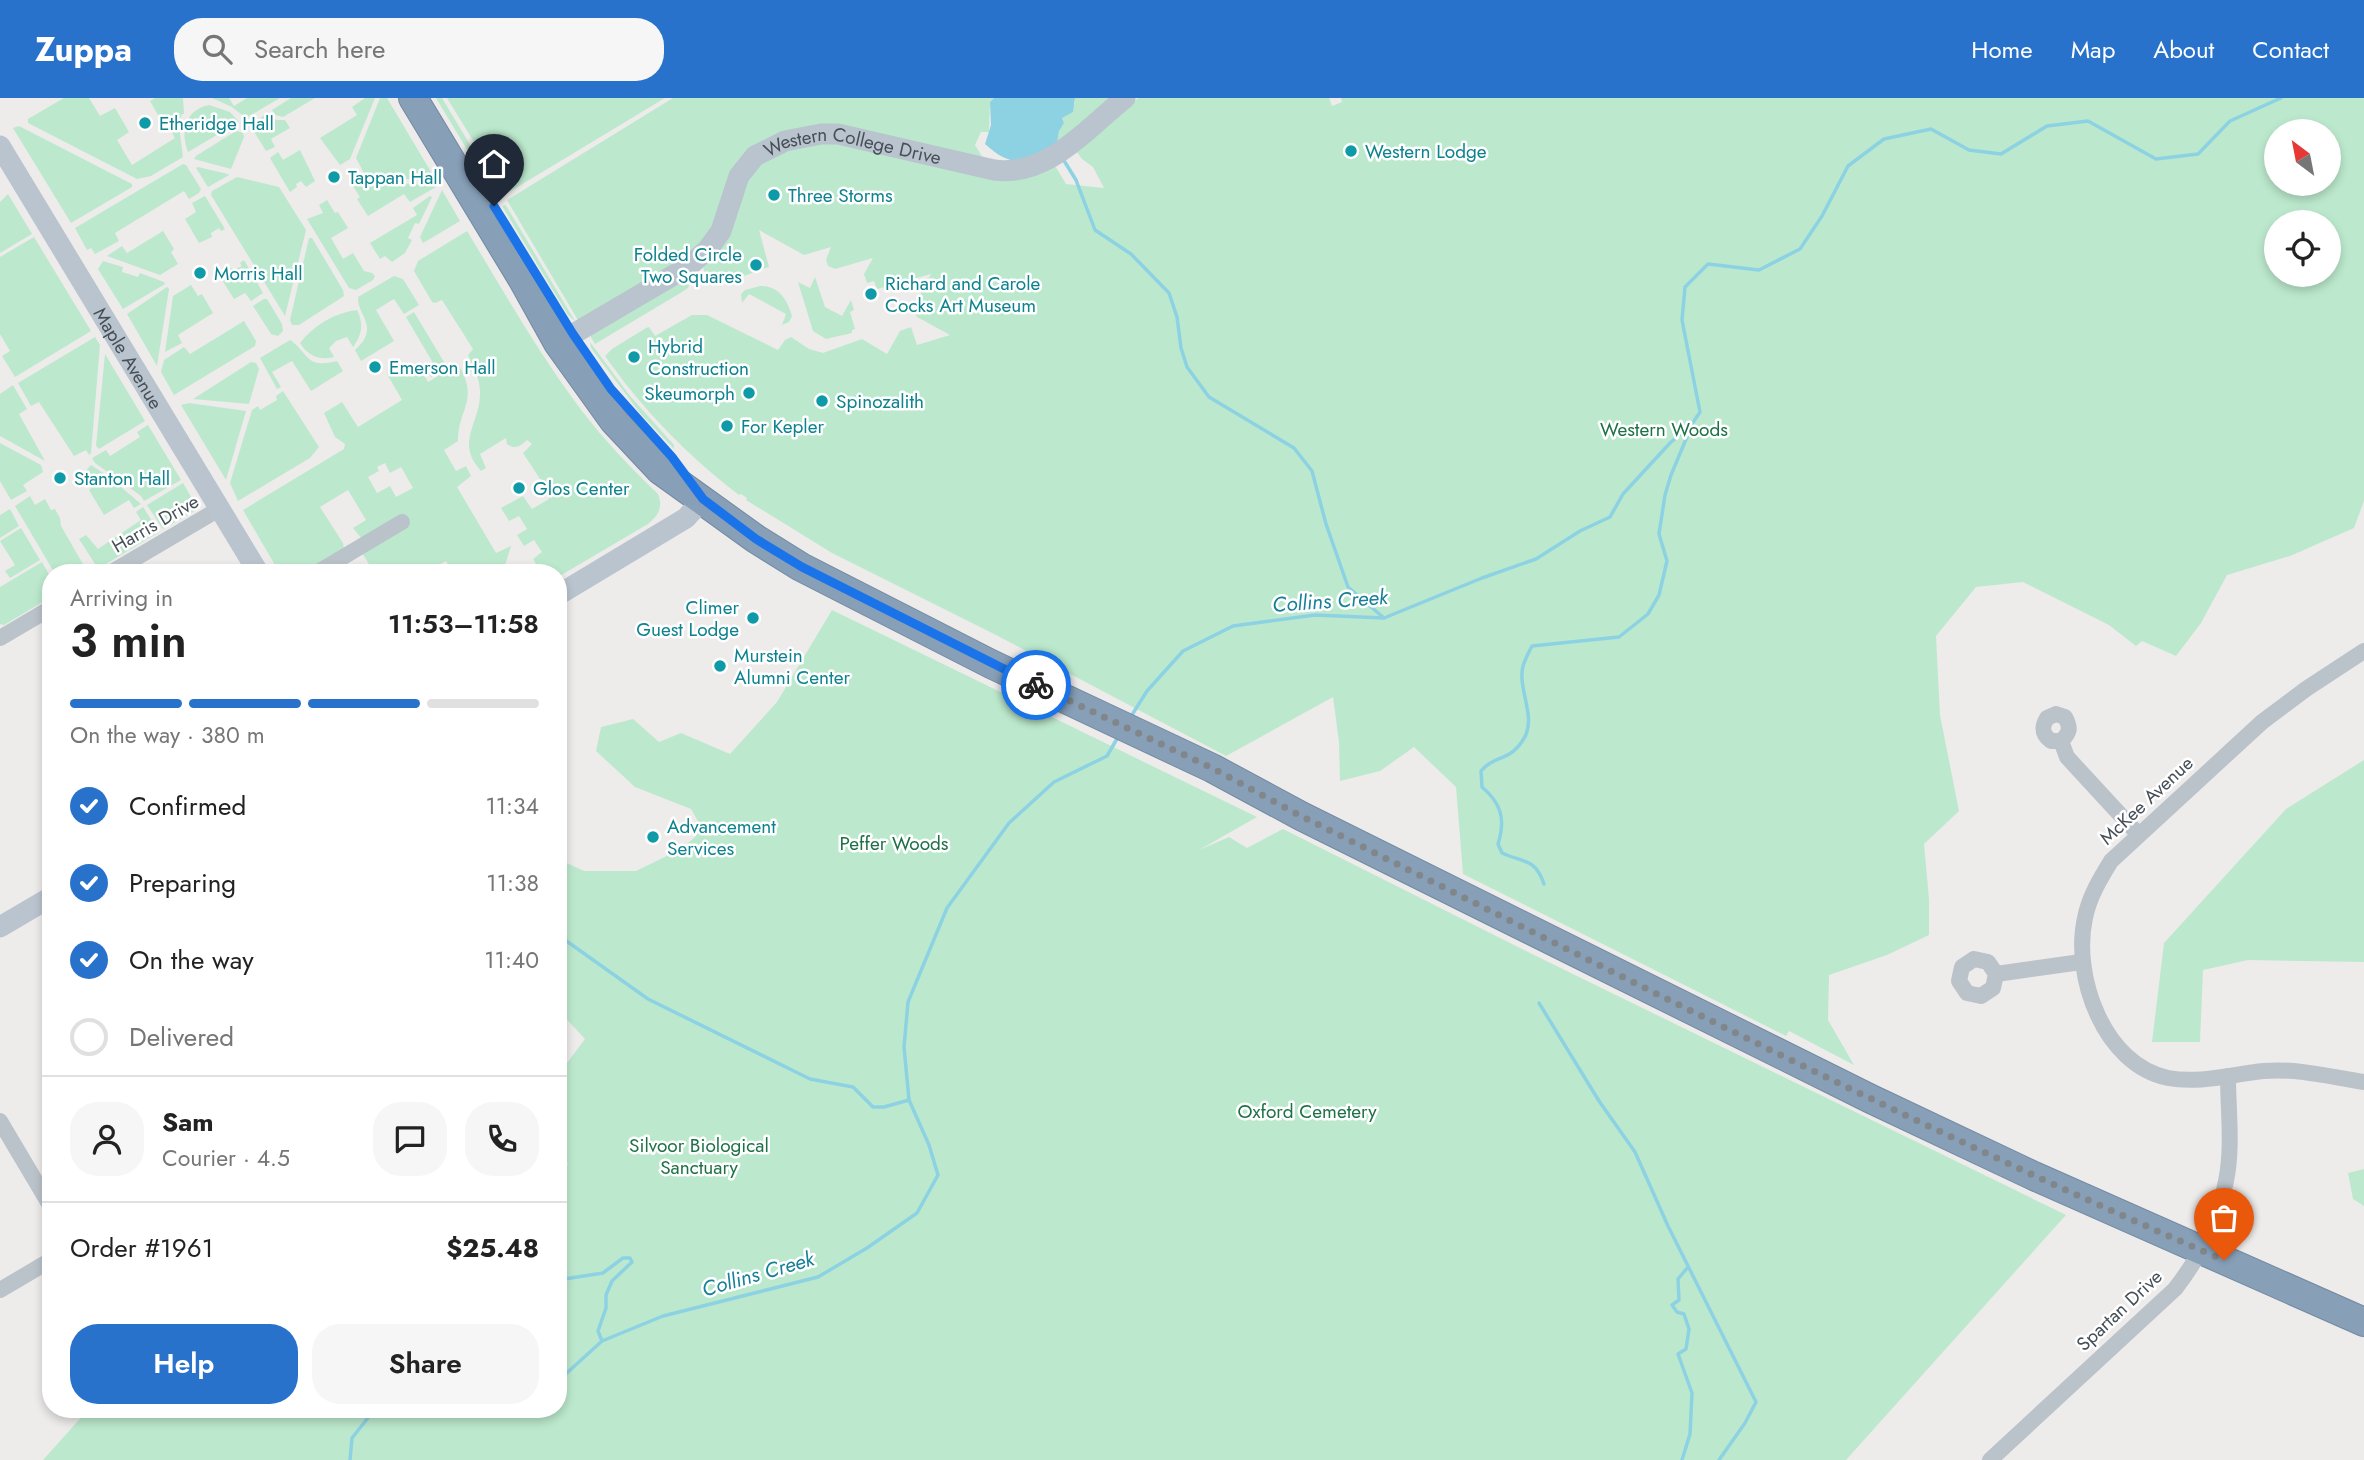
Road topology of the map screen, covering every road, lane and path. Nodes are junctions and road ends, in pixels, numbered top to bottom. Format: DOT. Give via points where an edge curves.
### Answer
graph roads {
  1 [pos="413,98"];
  2 [pos="429,98"];
  3 [pos="1125,98"];
  4 [pos="0,146"];
  5 [pos="566,338"];
  6 [pos="703,499"];
  7 [pos="219,509"];
  8 [pos="402,522"];
  9 [pos="126,564"];
  10 [pos="253,564"];
  11 [pos="331,564"];
  12 [pos="567,589"];
  13 [pos="42,613"];
  14 [pos="0,638"];
  15 [pos="2364,650"];
  16 [pos="2061,741"];
  17 [pos="2138,834"];
  18 [pos="42,902"];
  19 [pos="0,927"];
  20 [pos="2081,962"];
  21 [pos="1996,974"];
  22 [pos="2228,1076"];
  23 [pos="2364,1082"];
  24 [pos="0,1121"];
  25 [pos="42,1192"];
  26 [pos="2200,1250"];
  27 [pos="42,1265"];
  28 [pos="0,1290"];
  29 [pos="2364,1322"];
  30 [pos="1990,1460"];
  1 -- 5 [label="highway"];
  2 -- 5 [label="highway"];
  3 -- 5 [label="street, Western College Drive" via="1044,162 1020,170 994,170 856,137 821,134 769,147 739,176 721,231 708,249 689,266"];
  4 -- 7 [label="street, Maple Avenue"];
  5 -- 6 [label="highway" via="600,402 637,446 660,470"];
  6 -- 12 [label="street" via="686,518"];
  6 -- 26 [label="highway" via="802,567 1871,1099"];
  7 -- 9 [label="street, Harris Drive"];
  7 -- 10 [label="street, Maple Avenue"];
  8 -- 11 [label="street"];
  13 -- 14 [label="street"];
  15 -- 17 [label="street, McKee Avenue" via="2262,722"];
  16 -- 17 [label="street" via="2067,757"];
  17 -- 20 [label="street, McKee Avenue" via="2111,860 2095,887 2084,919"];
  18 -- 19 [label="street"];
  20 -- 21 [label="street"];
  20 -- 22 [label="street, McKee Avenue" via="2091,1001 2110,1036 2135,1063 2167,1077 2199,1080"];
  22 -- 23 [label="street, McKee Avenue" via="2302,1072"];
  22 -- 26 [label="street, Spartan Drive" via="2226,1179 2213,1226"];
  24 -- 25 [label="street"];
  26 -- 29 [label="highway"];
  26 -- 30 [label="street, Spartan Drive" via="2175,1289"];
  27 -- 28 [label="street"];
}
